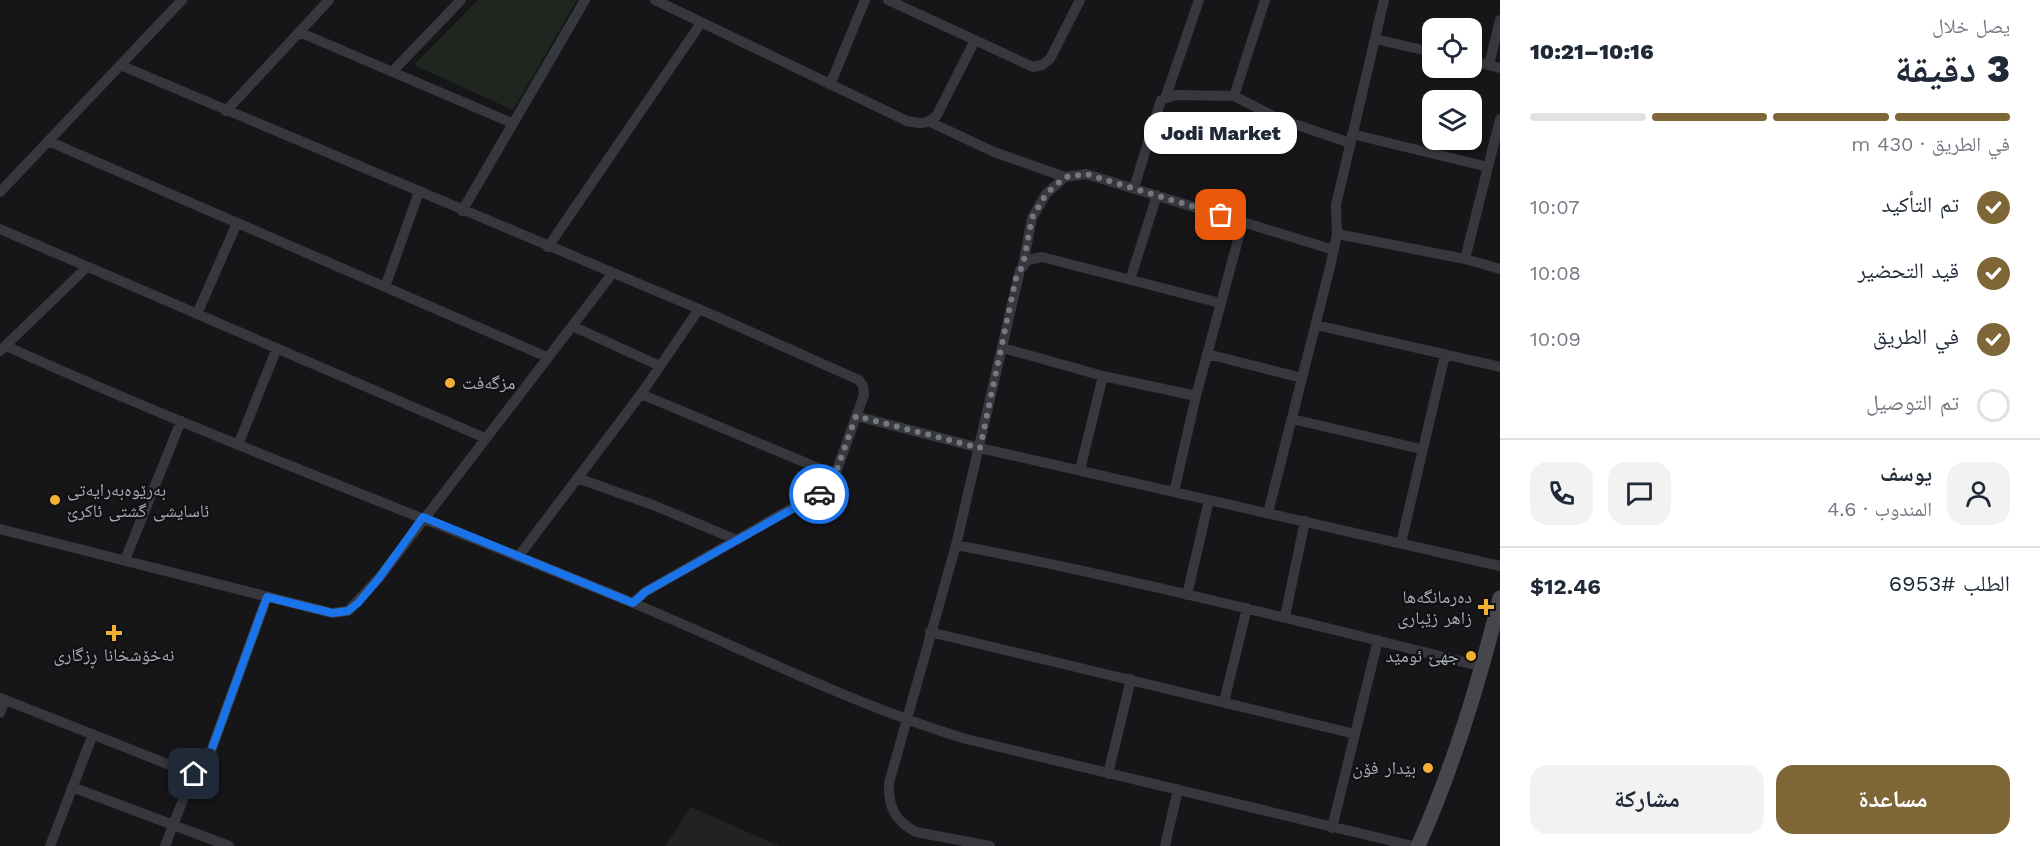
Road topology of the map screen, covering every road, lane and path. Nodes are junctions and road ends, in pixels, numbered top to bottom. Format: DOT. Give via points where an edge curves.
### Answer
graph roads {
  1 [pos="182,0"];
  2 [pos="329,0"];
  3 [pos="461,0"];
  4 [pos="585,0"];
  5 [pos="655,0"];
  6 [pos="865,0"];
  7 [pos="888,0"];
  8 [pos="1080,0"];
  9 [pos="1199,0"];
  10 [pos="1265,0"];
  11 [pos="1384,0"];
  12 [pos="1500,20"];
  13 [pos="701,23"];
  14 [pos="299,32"];
  15 [pos="1375,39"];
  16 [pos="974,42"];
  17 [pos="1422,50"];
  18 [pos="120,65"];
  19 [pos="1495,67"];
  20 [pos="392,72"];
  21 [pos="830,85"];
  22 [pos="1166,96"];
  23 [pos="1234,96"];
  24 [pos="226,111"];
  25 [pos="1500,119"];
  26 [pos="930,122"];
  27 [pos="512,123"];
  28 [pos="1351,139"];
  29 [pos="48,141"];
  30 [pos="1488,167"];
  31 [pos="1065,177"];
  32 [pos="1134,188"];
  33 [pos="0,192"];
  34 [pos="419,192"];
  35 [pos="1157,195"];
  36 [pos="462,211"];
  37 [pos="1243,222"];
  38 [pos="237,223"];
  39 [pos="0,229"];
  40 [pos="1337,234"];
  41 [pos="548,247"];
  42 [pos="1334,250"];
  43 [pos="1466,259"];
  44 [pos="1023,265"];
  45 [pos="87,267"];
  46 [pos="1500,269"];
  47 [pos="612,274"];
  48 [pos="1130,280"];
  49 [pos="385,287"];
  50 [pos="1220,303"];
  51 [pos="699,309"];
  52 [pos="197,314"];
  53 [pos="1316,325"];
  54 [pos="572,326"];
  55 [pos="3,348"];
  56 [pos="277,348"];
  57 [pos="1003,348"];
  58 [pos="1207,354"];
  59 [pos="1445,355"];
  60 [pos="548,357"];
  61 [pos="660,366"];
  62 [pos="1500,368"];
  63 [pos="1103,376"];
  64 [pos="1302,378"];
  65 [pos="641,394"];
  66 [pos="1196,396"];
  67 [pos="856,416"];
  68 [pos="1292,419"];
  69 [pos="181,421"];
  70 [pos="485,438"];
  71 [pos="238,445"];
  72 [pos="980,448"];
  73 [pos="1421,449"];
  74 [pos="1080,470"];
  75 [pos="835,475"];
  76 [pos="577,478"];
  77 [pos="1174,492"];
  78 [pos="1209,500"];
  79 [pos="1268,513"];
  80 [pos="423,517"];
  81 [pos="1305,521"];
  82 [pos="0,529"];
  83 [pos="737,540"];
  84 [pos="1401,543"];
  85 [pos="956,545"];
  86 [pos="518,557"];
  87 [pos="125,560"];
  88 [pos="1500,566"];
  89 [pos="1187,595"];
  90 [pos="267,597"];
  91 [pos="1500,598"];
  92 [pos="633,603"];
  93 [pos="1247,608"];
  94 [pos="1286,616"];
  95 [pos="930,632"];
  96 [pos="1378,640"];
  97 [pos="1483,667"];
  98 [pos="1131,680"];
  99 [pos="3,699"];
  100 [pos="1224,702"];
  101 [pos="0,713"];
  102 [pos="905,721"];
  103 [pos="93,734"];
  104 [pos="1356,734"];
  105 [pos="194,774"];
  106 [pos="1108,774"];
  107 [pos="72,787"];
  108 [pos="1178,789"];
  109 [pos="174,825"];
  110 [pos="1332,828"];
  111 [pos="50,846"];
  112 [pos="165,846"];
  113 [pos="229,846"];
  114 [pos="990,846"];
  115 [pos="1165,846"];
  116 [pos="1413,846"];
  117 [pos="1418,846"];
  1 -- 18 [label="street"];
  2 -- 14 [label="street"];
  3 -- 20 [label="street"];
  4 -- 27 [label="street"];
  5 -- 13 [label="street"];
  6 -- 21 [label="street"];
  7 -- 16 [label="street"];
  8 -- 16 [label="street" via="1053,55 1042,65 1028,67"];
  9 -- 22 [label="street"];
  10 -- 23 [label="street"];
  11 -- 15 [label="street"];
  12 -- 19 [label="street"];
  13 -- 21 [label="street"];
  13 -- 41 [label="street"];
  14 -- 20 [label="street"];
  14 -- 24 [label="street"];
  15 -- 17 [label="street"];
  15 -- 28 [label="street"];
  16 -- 26 [label="street"];
  18 -- 24 [label="street"];
  18 -- 29 [label="street"];
  20 -- 27 [label="street"];
  21 -- 26 [label="street" via="907,121"];
  22 -- 23 [label="street"];
  22 -- 32 [label="street" via="1157,106"];
  23 -- 28 [label="street" via="1277,118"];
  24 -- 34 [label="street"];
  25 -- 30 [label="street"];
  26 -- 31 [label="street" via="994,152"];
  27 -- 36 [label="street"];
  28 -- 30 [label="street"];
  28 -- 40 [label="street" via="1336,205"];
  29 -- 33 [label="street"];
  29 -- 38 [label="street"];
  30 -- 43 [label="street"];
  31 -- 32 [label="street" via="1086,174"];
  31 -- 44 [label="street" via="1046,194 1032,218"];
  32 -- 35 [label="street"];
  34 -- 36 [label="street"];
  34 -- 49 [label="street"];
  35 -- 37 [label="street"];
  35 -- 48 [label="street"];
  36 -- 41 [label="street"];
  37 -- 42 [label="street"];
  37 -- 50 [label="street"];
  38 -- 49 [label="street"];
  38 -- 52 [label="street"];
  39 -- 45 [label="street"];
  40 -- 42 [label="street"];
  40 -- 43 [label="street"];
  41 -- 47 [label="street"];
  42 -- 53 [label="street"];
  43 -- 46 [label="street"];
  44 -- 48 [label="street" via="1034,257 1042,257"];
  44 -- 57 [label="street" via="1016,278"];
  45 -- 52 [label="street"];
  45 -- 55 [label="street"];
  47 -- 51 [label="street"];
  47 -- 54 [label="street"];
  48 -- 50 [label="street"];
  49 -- 60 [label="street"];
  50 -- 58 [label="street"];
  51 -- 61 [label="street"];
  51 -- 67 [label="street" via="859,380 864,395"];
  52 -- 56 [label="street"];
  53 -- 59 [label="street"];
  53 -- 64 [label="street"];
  54 -- 60 [label="street"];
  54 -- 61 [label="street"];
  55 -- 69 [label="street"];
  56 -- 70 [label="street"];
  56 -- 71 [label="street"];
  57 -- 63 [label="street"];
  57 -- 72 [label="street"];
  58 -- 64 [label="street"];
  58 -- 66 [label="street"];
  59 -- 62 [label="street"];
  59 -- 73 [label="street"];
  60 -- 70 [label="street"];
  61 -- 65 [label="street"];
  63 -- 66 [label="street"];
  63 -- 74 [label="street"];
  64 -- 68 [label="street"];
  65 -- 75 [label="street"];
  65 -- 76 [label="street"];
  66 -- 77 [label="street"];
  67 -- 72 [label="street"];
  67 -- 75 [label="street"];
  68 -- 73 [label="street"];
  68 -- 79 [label="street"];
  69 -- 71 [label="street"];
  69 -- 87 [label="street"];
  70 -- 80 [label="street"];
  71 -- 80 [label="street"];
  72 -- 74 [label="street"];
  72 -- 85 [label="street"];
  73 -- 84 [label="street"];
  74 -- 77 [label="street"];
  75 -- 83 [label="street" via="817,496"];
  76 -- 83 [label="street"];
  76 -- 86 [label="street"];
  77 -- 78 [label="street"];
  78 -- 79 [label="street"];
  78 -- 89 [label="street"];
  79 -- 81 [label="street"];
  80 -- 86 [label="street"];
  80 -- 90 [label="street" via="379,578 348,611 332,613"];
  81 -- 84 [label="street"];
  81 -- 94 [label="street"];
  82 -- 87 [label="street"];
  83 -- 92 [label="street" via="645,592"];
  84 -- 88 [label="street"];
  85 -- 89 [label="street"];
  85 -- 95 [label="street"];
  86 -- 92 [label="street"];
  87 -- 90 [label="street"];
  89 -- 93 [label="street"];
  90 -- 105 [label="street" via="207,762"];
  91 -- 97 [label="main road"];
  92 -- 102 [label="street"];
  93 -- 94 [label="street"];
  93 -- 100 [label="street"];
  94 -- 96 [label="street"];
  95 -- 98 [label="street"];
  95 -- 102 [label="street"];
  96 -- 97 [label="street"];
  96 -- 104 [label="street"];
  97 -- 117 [label="main road" via="1444,788"];
  98 -- 100 [label="street"];
  98 -- 106 [label="street"];
  99 -- 101 [label="street"];
  99 -- 103 [label="street"];
  100 -- 104 [label="street"];
  102 -- 106 [label="street"];
  102 -- 114 [label="street" via="889,783 889,799 898,820 916,832"];
  103 -- 105 [label="street"];
  103 -- 107 [label="street"];
  104 -- 110 [label="street"];
  105 -- 109 [label="street"];
  106 -- 108 [label="street"];
  107 -- 109 [label="street"];
  107 -- 111 [label="street"];
  108 -- 110 [label="street"];
  108 -- 115 [label="street"];
  109 -- 112 [label="street"];
  109 -- 113 [label="street"];
  110 -- 116 [label="street"];
}
